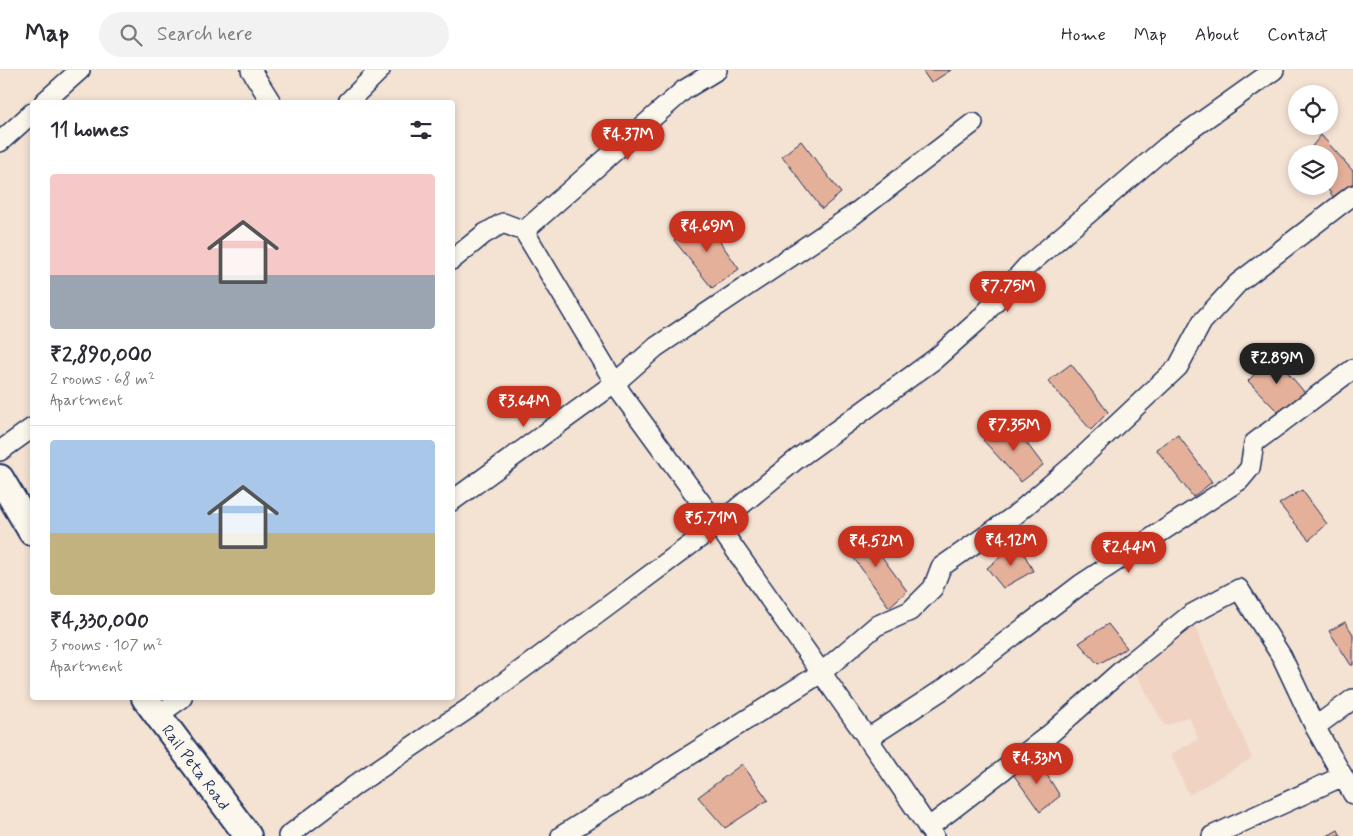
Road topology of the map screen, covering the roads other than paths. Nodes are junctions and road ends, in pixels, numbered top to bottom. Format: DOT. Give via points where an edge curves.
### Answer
graph roads {
  1 [pos="80,70"];
  2 [pos="251,70"];
  3 [pos="380,70"];
  4 [pos="717,70"];
  5 [pos="1274,70"];
  6 [pos="46,100"];
  7 [pos="271,100"];
  8 [pos="350,100"];
  9 [pos="30,115"];
  10 [pos="973,122"];
  11 [pos="0,142"];
  12 [pos="1353,195"];
  13 [pos="524,232"];
  14 [pos="455,258"];
  15 [pos="1353,369"];
  16 [pos="615,383"];
  17 [pos="30,429"];
  18 [pos="0,451"];
  19 [pos="0,478"];
  20 [pos="455,499"];
  21 [pos="717,525"];
  22 [pos="30,529"];
  23 [pos="821,673"];
  24 [pos="1353,699"];
  25 [pos="174,700"];
  26 [pos="152,706"];
  27 [pos="1315,727"];
  28 [pos="867,739"];
  29 [pos="1342,776"];
  30 [pos="1353,794"];
  31 [pos="931,832"];
  32 [pos="248,836"];
  33 [pos="288,836"];
  34 [pos="561,836"];
  35 [pos="1212,836"];
  1 -- 6 [label="street"];
  2 -- 7 [label="street"];
  3 -- 8 [label="street"];
  4 -- 13 [label="street" via="684,90"];
  5 -- 21 [label="street" via="1166,147 1026,267 979,320 935,359 797,459"];
  9 -- 11 [label="street"];
  10 -- 16 [label="street" via="853,215 656,347"];
  12 -- 23 [label="street" via="1238,283 1202,322 1178,367 1079,460 1014,516 941,567 933,588 910,611 876,626"];
  13 -- 14 [label="street" via="503,223"];
  13 -- 16 [label="street"];
  15 -- 28 [label="street" via="1254,443 1250,468 1240,480 1080,585 945,688"];
  16 -- 20 [label="street"];
  16 -- 21 [label="street"];
  17 -- 18 [label="street"];
  19 -- 22 [label="street"];
  21 -- 23 [label="street"];
  21 -- 33 [label="street"];
  23 -- 28 [label="street"];
  23 -- 34 [label="street"];
  24 -- 27 [label="street"];
  25 -- 26 [label="street"];
  26 -- 32 [label="street, Rail Peta Road"];
  27 -- 29 [label="street"];
  27 -- 31 [label="street" via="1282,657 1239,589 1190,615"];
  28 -- 31 [label="street"];
  29 -- 30 [label="street"];
  29 -- 35 [label="street"];
}
